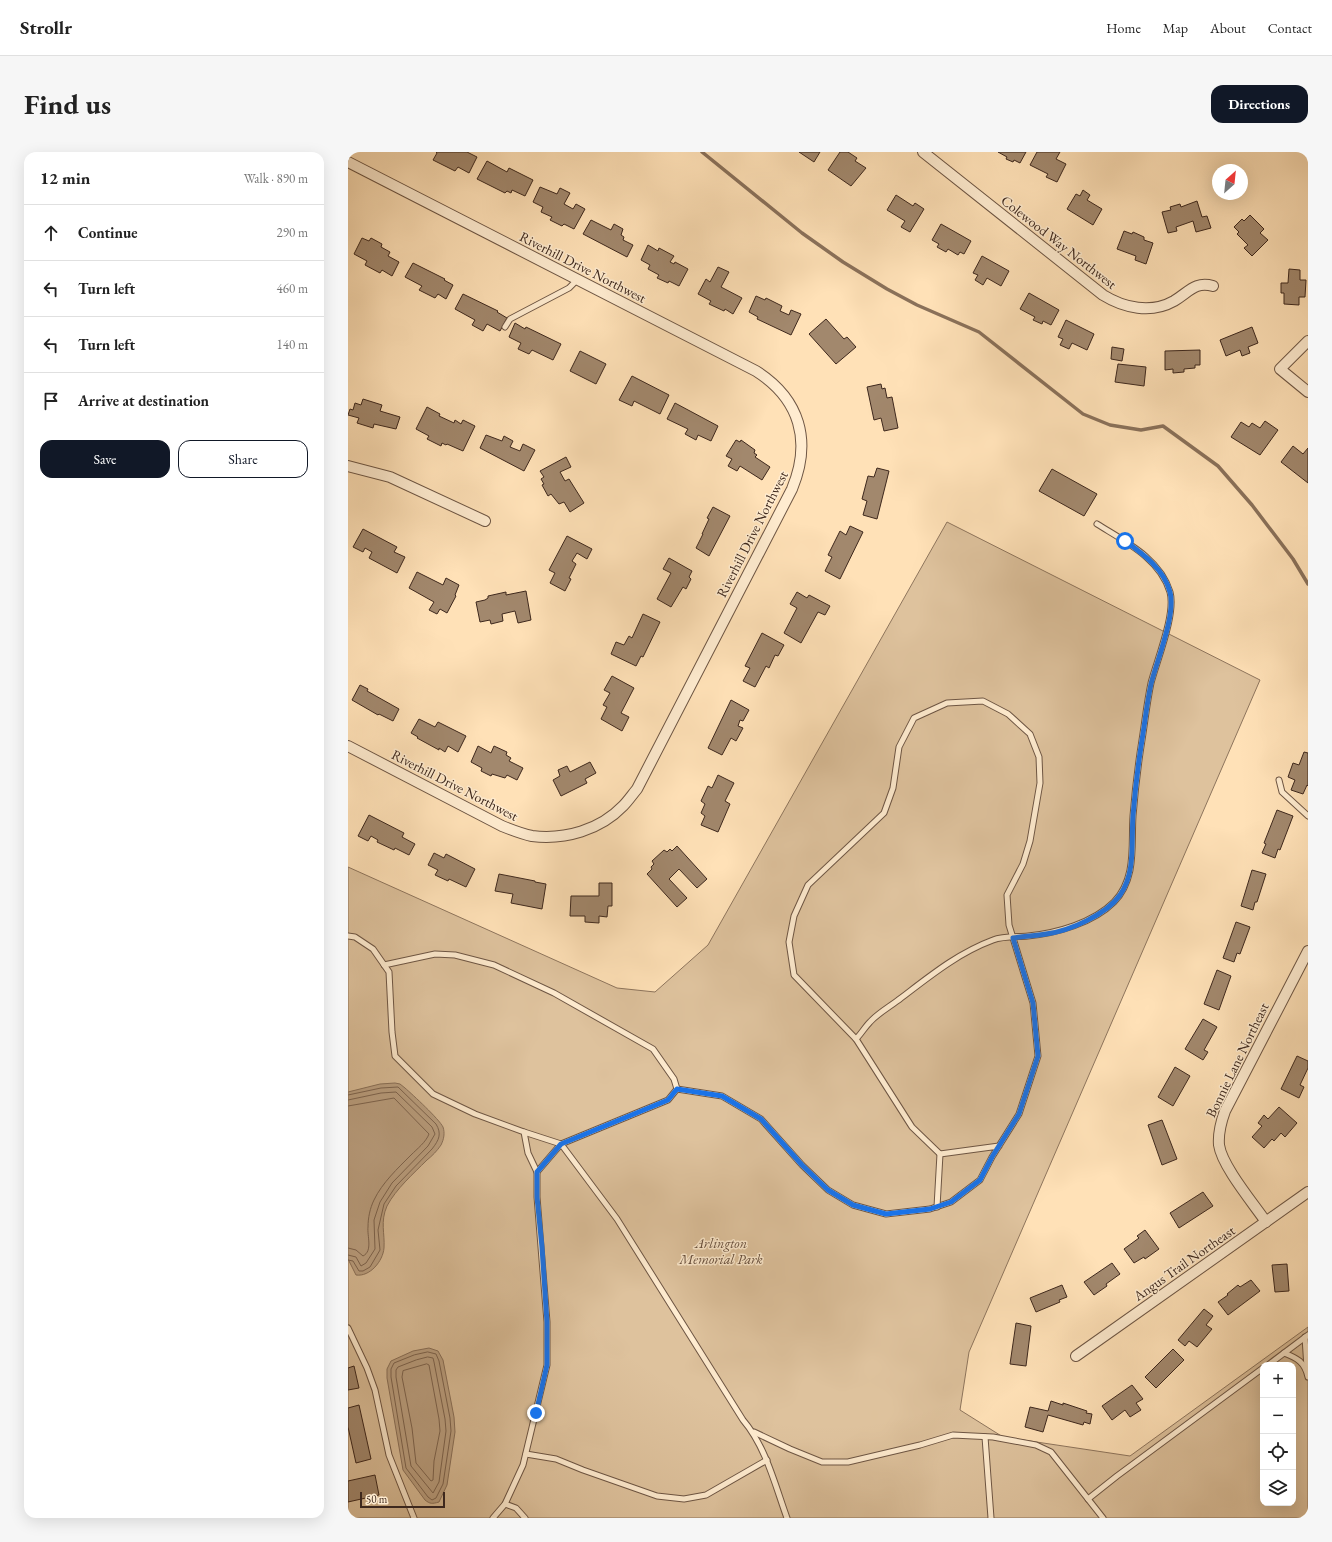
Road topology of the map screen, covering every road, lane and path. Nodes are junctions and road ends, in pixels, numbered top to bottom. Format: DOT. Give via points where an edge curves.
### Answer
graph roads {
  1 [pos="923,152"];
  2 [pos="348,162"];
  3 [pos="577,280"];
  4 [pos="1213,286"];
  5 [pos="505,328"];
  6 [pos="1308,341"];
  7 [pos="1308,392"];
  8 [pos="348,466"];
  9 [pos="485,521"];
  10 [pos="1097,524"];
  11 [pos="348,746"];
  12 [pos="1279,780"];
  13 [pos="1308,816"];
  14 [pos="348,936"];
  15 [pos="1013,938"];
  16 [pos="1308,951"];
  17 [pos="384,965"];
  18 [pos="856,1039"];
  19 [pos="677,1089"];
  20 [pos="524,1132"];
  21 [pos="561,1144"];
  22 [pos="999,1146"];
  23 [pos="940,1154"];
  24 [pos="537,1172"];
  25 [pos="1308,1192"];
  26 [pos="937,1207"];
  27 [pos="1266,1222"];
  28 [pos="348,1328"];
  29 [pos="1306,1336"];
  30 [pos="1284,1353"];
  31 [pos="1076,1356"];
  32 [pos="1272,1362"];
  33 [pos="1260,1370"];
  34 [pos="1307,1371"];
  35 [pos="1308,1377"];
  36 [pos="754,1432"];
  37 [pos="985,1437"];
  38 [pos="526,1454"];
  39 [pos="766,1460"];
  40 [pos="1088,1499"];
  41 [pos="505,1504"];
  42 [pos="414,1518"];
  43 [pos="493,1518"];
  44 [pos="525,1518"];
  45 [pos="787,1518"];
  46 [pos="990,1518"];
  47 [pos="1103,1518"];
  1 -- 4 [label="street, Colewood Way Northwest" via="1114,302 1133,308 1153,308 1173,301 1196,285"];
  2 -- 3 [label="street, Riverhill Drive Northwest"];
  3 -- 5 [label="lane" via="569,288 510,319"];
  3 -- 11 [label="street, Riverhill Drive Northwest" via="756,371 779,390 796,416 802,445 800,468 792,490 637,789 623,806 604,821 561,836 532,836 518,832"];
  6 -- 7 [label="street" via="1280,369"];
  8 -- 9 [label="street" via="390,478"];
  10 -- 15 [label="lane" via="1150,560 1162,574 1170,592 1170,609 1152,683 1142,740 1129,874 1120,895 1096,915 1071,928"];
  12 -- 13 [label="lane" via="1282,792"];
  14 -- 17 [label="lane" via="373,949"];
  15 -- 18 [label="lane" via="994,940 954,959 870,1022"];
  15 -- 18 [label="lane" via="1009,925 1007,895 1030,841 1040,783 1039,757 1030,734 1008,714 983,701 947,702 914,718 899,747 893,788 884,812 808,885 794,916 789,942 794,974"];
  15 -- 22 [label="lane" via="1033,1003 1038,1056 1019,1114"];
  16 -- 27 [label="street, Bonnie Lane Northeast" via="1220,1125 1219,1145 1224,1162"];
  17 -- 19 [label="lane" via="435,954 454,955 494,965 554,993 653,1049 674,1079"];
  17 -- 20 [label="lane" via="389,972 395,1056 433,1094 475,1114"];
  18 -- 23 [label="lane" via="912,1127"];
  19 -- 21 [label="lane" via="668,1100"];
  19 -- 26 [label="lane" via="722,1096 761,1119 828,1190 853,1205 886,1214"];
  20 -- 21 [label="lane"];
  20 -- 24 [label="lane" via="528,1153"];
  21 -- 24 [label="lane"];
  21 -- 36 [label="lane" via="618,1219 743,1420"];
  22 -- 23 [label="lane"];
  22 -- 26 [label="lane" via="980,1180 951,1202"];
  23 -- 26 [label="lane"];
  24 -- 38 [label="lane" via="547,1322 547,1365"];
  25 -- 27 [label="street, Angus Trail Northeast"];
  27 -- 31 [label="street, Angus Trail Northeast"];
  28 -- 42 [label="lane" via="375,1390 389,1455"];
  29 -- 30 [label="lane"];
  29 -- 34 [label="lane"];
  30 -- 32 [label="lane"];
  30 -- 34 [label="lane" via="1303,1363"];
  33 -- 40 [label="lane"];
  34 -- 35 [label="lane"];
  36 -- 37 [label="lane" via="822,1462 848,1462 953,1435"];
  36 -- 39 [label="lane"];
  37 -- 40 [label="lane" via="1036,1445 1051,1452"];
  37 -- 46 [label="lane"];
  38 -- 39 [label="lane" via="556,1459 657,1496 684,1499 706,1495"];
  38 -- 41 [label="lane"];
  39 -- 45 [label="lane"];
  40 -- 47 [label="lane"];
  41 -- 43 [label="lane"];
  41 -- 44 [label="lane" via="516,1508"];
}
